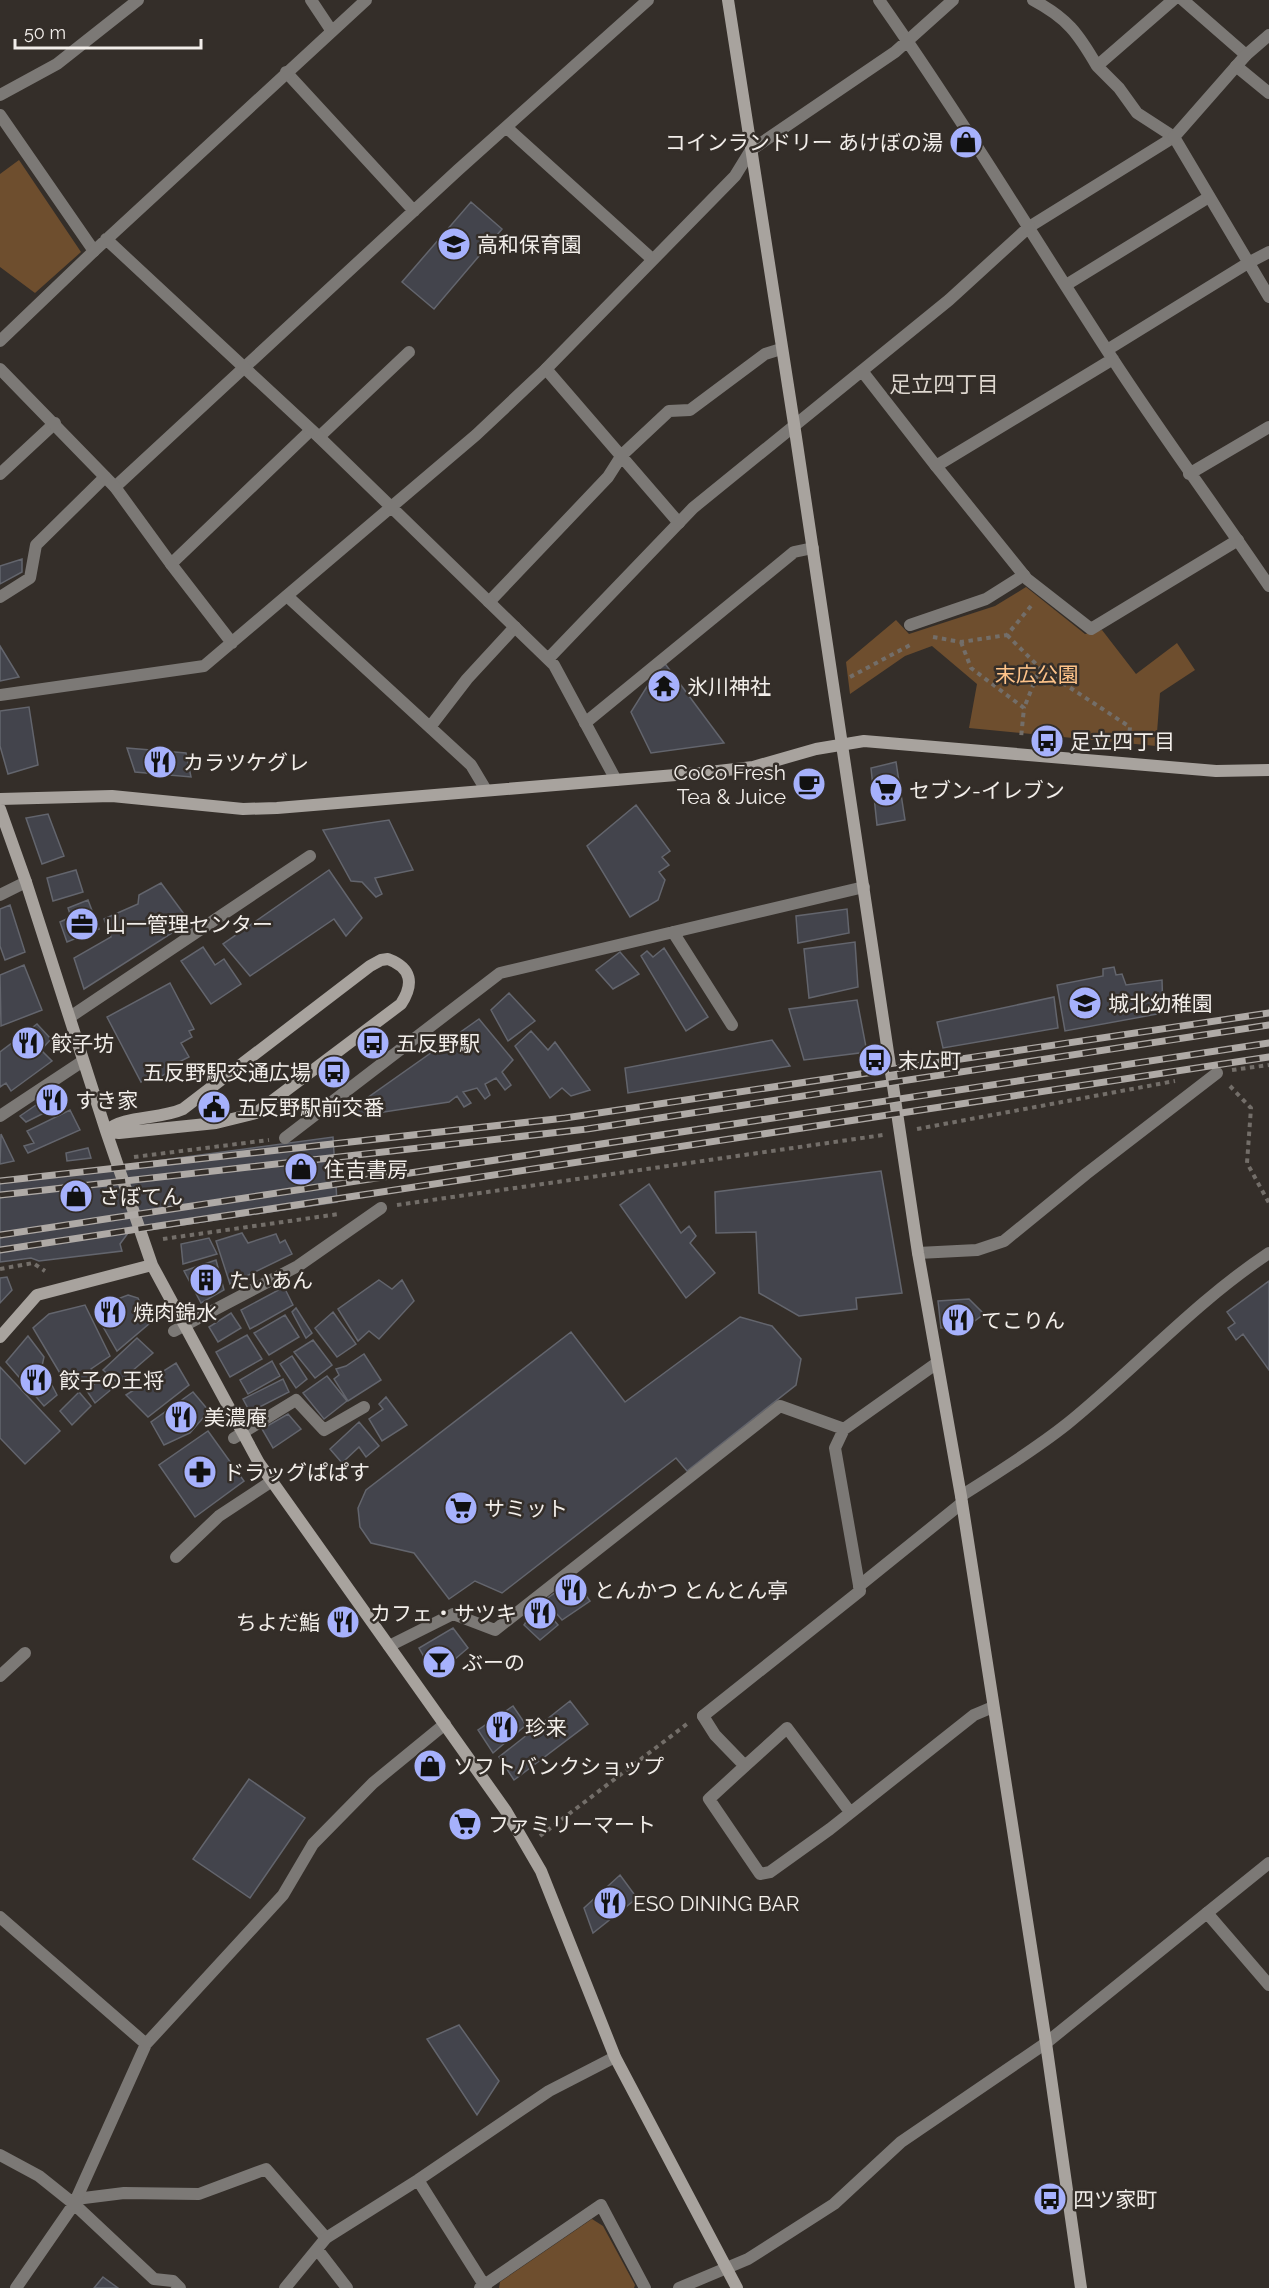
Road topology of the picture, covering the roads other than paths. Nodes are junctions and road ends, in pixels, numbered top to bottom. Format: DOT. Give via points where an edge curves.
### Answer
graph roads {
  1 [pos="138,0"];
  2 [pos="311,0"];
  3 [pos="366,0"];
  4 [pos="648,0"];
  5 [pos="728,0"];
  6 [pos="879,0"];
  7 [pos="953,0"];
  8 [pos="1173,0"];
  9 [pos="1183,0"];
  10 [pos="1040,1"];
  11 [pos="331,30"];
  12 [pos="1269,34"];
  13 [pos="908,40"];
  14 [pos="1246,55"];
  15 [pos="1097,66"];
  16 [pos="1236,66"];
  17 [pos="286,72"];
  18 [pos="1269,93"];
  19 [pos="0,95"];
  20 [pos="0,115"];
  21 [pos="506,127"];
  22 [pos="1174,137"];
  23 [pos="751,150"];
  24 [pos="1209,197"];
  25 [pos="414,211"];
  26 [pos="1029,227"];
  27 [pos="106,239"];
  28 [pos="94,251"];
  29 [pos="1269,252"];
  30 [pos="652,259"];
  31 [pos="1248,263"];
  32 [pos="1066,285"];
  33 [pos="1269,297"];
  34 [pos="0,341"];
  35 [pos="781,350"];
  36 [pos="409,352"];
  37 [pos="1110,354"];
  38 [pos="243,367"];
  39 [pos="0,369"];
  40 [pos="546,369"];
  41 [pos="862,371"];
  42 [pos="55,423"];
  43 [pos="794,424"];
  44 [pos="1269,428"];
  45 [pos="315,434"];
  46 [pos="622,455"];
  47 [pos="936,466"];
  48 [pos="0,474"];
  49 [pos="1189,474"];
  50 [pos="105,477"];
  51 [pos="115,487"];
  52 [pos="391,507"];
  53 [pos="679,522"];
  54 [pos="1238,540"];
  55 [pos="813,548"];
  56 [pos="171,564"];
  57 [pos="1024,575"];
  58 [pos="1269,586"];
  59 [pos="287,596"];
  60 [pos="0,597"];
  61 [pos="489,602"];
  62 [pos="910,625"];
  63 [pos="515,627"];
  64 [pos="232,643"];
  65 [pos="548,659"];
  66 [pos="0,695"];
  67 [pos="585,723"];
  68 [pos="430,727"];
  69 [pos="843,744"];
  70 [pos="1269,770"];
  71 [pos="616,780"];
  72 [pos="486,790"];
  73 [pos="0,799"];
  74 [pos="0,809"];
  75 [pos="310,856"];
  76 [pos="26,882"];
  77 [pos="864,887"];
  78 [pos="0,895"];
  79 [pos="673,932"];
  80 [pos="70,1017"];
  81 [pos="732,1025"];
  82 [pos="83,1061"];
  83 [pos="1217,1073"];
  84 [pos="0,1116"];
  85 [pos="106,1131"];
  86 [pos="285,1138"];
  87 [pos="381,1208"];
  88 [pos="918,1253"];
  89 [pos="1269,1253"];
  90 [pos="152,1265"];
  91 [pos="179,1328"];
  92 [pos="0,1337"];
  93 [pos="937,1363"];
  94 [pos="364,1407"];
  95 [pos="844,1430"];
  96 [pos="238,1435"];
  97 [pos="272,1481"];
  98 [pos="962,1500"];
  99 [pos="176,1557"];
  100 [pos="859,1586"];
  101 [pos="389,1646"];
  102 [pos="26,1653"];
  103 [pos="0,1676"];
  104 [pos="993,1707"];
  105 [pos="446,1724"];
  106 [pos="745,1766"];
  107 [pos="850,1812"];
  108 [pos="1269,1863"];
  109 [pos="1207,1914"];
  110 [pos="0,1917"];
  111 [pos="1269,1985"];
  112 [pos="1046,2043"];
  113 [pos="146,2044"];
  114 [pos="615,2056"];
  115 [pos="0,2155"];
  116 [pos="418,2180"];
  117 [pos="75,2201"];
  118 [pos="326,2238"];
  119 [pos="317,2249"];
  120 [pos="727,2267"];
  121 [pos="483,2287"];
  122 [pos="16,2288"];
  123 [pos="180,2288"];
  124 [pos="285,2288"];
  125 [pos="347,2288"];
  126 [pos="645,2288"];
  127 [pos="679,2288"];
  128 [pos="737,2288"];
  129 [pos="1081,2288"];
  1 -- 19 [label="street" via="57,64"];
  2 -- 11 [label="street"];
  3 -- 11 [label="street"];
  4 -- 21 [label="street"];
  5 -- 23 [label="street"];
  6 -- 13 [label="street"];
  7 -- 13 [label="street"];
  8 -- 15 [label="street"];
  9 -- 14 [label="street"];
  10 -- 15 [label="street" via="1078,34"];
  11 -- 17 [label="street"];
  12 -- 14 [label="street"];
  13 -- 23 [label="street"];
  13 -- 26 [label="street"];
  14 -- 16 [label="street"];
  15 -- 22 [label="street" via="1137,113"];
  16 -- 18 [label="street"];
  16 -- 22 [label="street"];
  17 -- 25 [label="street"];
  17 -- 27 [label="street"];
  20 -- 28 [label="street"];
  21 -- 25 [label="street"];
  21 -- 30 [label="street"];
  22 -- 24 [label="street"];
  22 -- 26 [label="street"];
  23 -- 30 [label="street" via="735,176"];
  23 -- 35 [label="street"];
  24 -- 31 [label="street"];
  24 -- 32 [label="street"];
  25 -- 38 [label="street"];
  26 -- 32 [label="street"];
  26 -- 41 [label="street" via="949,300"];
  27 -- 28 [label="street"];
  27 -- 38 [label="street"];
  28 -- 34 [label="street"];
  29 -- 31 [label="street"];
  30 -- 40 [label="street"];
  31 -- 33 [label="street"];
  31 -- 37 [label="street"];
  32 -- 37 [label="street"];
  35 -- 43 [label="street"];
  35 -- 46 [label="street" via="765,354 690,410 669,411"];
  36 -- 45 [label="street"];
  37 -- 47 [label="street"];
  37 -- 49 [label="street"];
  38 -- 45 [label="street"];
  38 -- 51 [label="street"];
  39 -- 42 [label="street"];
  40 -- 46 [label="street"];
  40 -- 52 [label="street"];
  41 -- 43 [label="street"];
  41 -- 47 [label="street"];
  42 -- 48 [label="street"];
  42 -- 50 [label="street"];
  43 -- 53 [label="street"];
  43 -- 55 [label="street"];
  44 -- 49 [label="street"];
  45 -- 52 [label="street"];
  45 -- 56 [label="street"];
  46 -- 53 [label="street"];
  46 -- 61 [label="street" via="608,477"];
  47 -- 57 [label="street"];
  49 -- 54 [label="street"];
  50 -- 51 [label="street"];
  50 -- 60 [label="street" via="36,545 30,578"];
  51 -- 56 [label="street"];
  52 -- 59 [label="street"];
  52 -- 61 [label="street"];
  53 -- 65 [label="street"];
  54 -- 57 [label="street" via="1091,629"];
  54 -- 58 [label="street"];
  55 -- 67 [label="street" via="794,552"];
  55 -- 69 [label="street"];
  56 -- 64 [label="street"];
  57 -- 62 [label="street" via="986,599"];
  59 -- 64 [label="street"];
  59 -- 68 [label="street"];
  61 -- 63 [label="street"];
  63 -- 65 [label="street"];
  63 -- 68 [label="street"];
  64 -- 66 [label="street" via="204,666"];
  65 -- 67 [label="street"];
  67 -- 71 [label="street"];
  68 -- 72 [label="street" via="471,765"];
  69 -- 70 [label="street" via="864,741 1216,771"];
  69 -- 71 [label="street" via="753,767"];
  69 -- 77 [label="street"];
  71 -- 72 [label="street"];
  72 -- 73 [label="street" via="277,808 112,796"];
  74 -- 76 [label="street"];
  75 -- 80 [label="street"];
  76 -- 78 [label="street"];
  76 -- 80 [label="street"];
  77 -- 79 [label="street"];
  77 -- 88 [label="street"];
  79 -- 81 [label="street"];
  79 -- 86 [label="street" via="500,973"];
  80 -- 82 [label="street"];
  82 -- 84 [label="street"];
  82 -- 85 [label="street"];
  83 -- 88 [label="street" via="1004,1241 977,1250"];
  85 -- 85 [label="street" via="114,1123 161,1117 183,1109 381,960 399,963 407,974 410,983 401,1004 256,1113 216,1123"];
  85 -- 90 [label="street"];
  87 -- 91 [label="street" via="298,1266"];
  88 -- 93 [label="street"];
  89 -- 98 [label="street" via="1233,1277 1068,1423"];
  90 -- 91 [label="street"];
  90 -- 92 [label="street" via="37,1295"];
  91 -- 96 [label="street"];
  93 -- 95 [label="street"];
  93 -- 98 [label="street"];
  94 -- 96 [label="street" via="324,1430 296,1400"];
  95 -- 100 [label="street" via="835,1448"];
  95 -- 101 [label="street" via="780,1406 495,1630 453,1614"];
  96 -- 97 [label="street"];
  97 -- 99 [label="street" via="219,1516"];
  97 -- 101 [label="street"];
  98 -- 100 [label="street"];
  98 -- 104 [label="street"];
  100 -- 106 [label="street" via="860,1591 703,1716 715,1736"];
  101 -- 105 [label="street"];
  102 -- 103 [label="street"];
  104 -- 107 [label="street" via="974,1715"];
  104 -- 112 [label="street"];
  105 -- 113 [label="street" via="373,1783 313,1844 283,1895"];
  105 -- 114 [label="street" via="541,1871"];
  106 -- 107 [label="street" via="787,1728"];
  106 -- 107 [label="street" via="709,1799 760,1874 770,1872"];
  108 -- 109 [label="street"];
  109 -- 111 [label="street"];
  109 -- 112 [label="street"];
  110 -- 113 [label="street"];
  112 -- 120 [label="street" via="901,2142 834,2204 748,2259"];
  112 -- 129 [label="street"];
  113 -- 117 [label="street"];
  114 -- 116 [label="street" via="549,2091"];
  114 -- 120 [label="street"];
  115 -- 117 [label="street"];
  116 -- 118 [label="street"];
  116 -- 121 [label="street"];
  117 -- 118 [label="street" via="124,2193 199,2194 266,2169"];
  117 -- 122 [label="street"];
  117 -- 123 [label="street" via="154,2279 173,2281"];
  118 -- 119 [label="street"];
  119 -- 124 [label="street"];
  119 -- 125 [label="street"];
  120 -- 127 [label="street"];
  120 -- 128 [label="street"];
  121 -- 126 [label="street" via="601,2205"];
}
